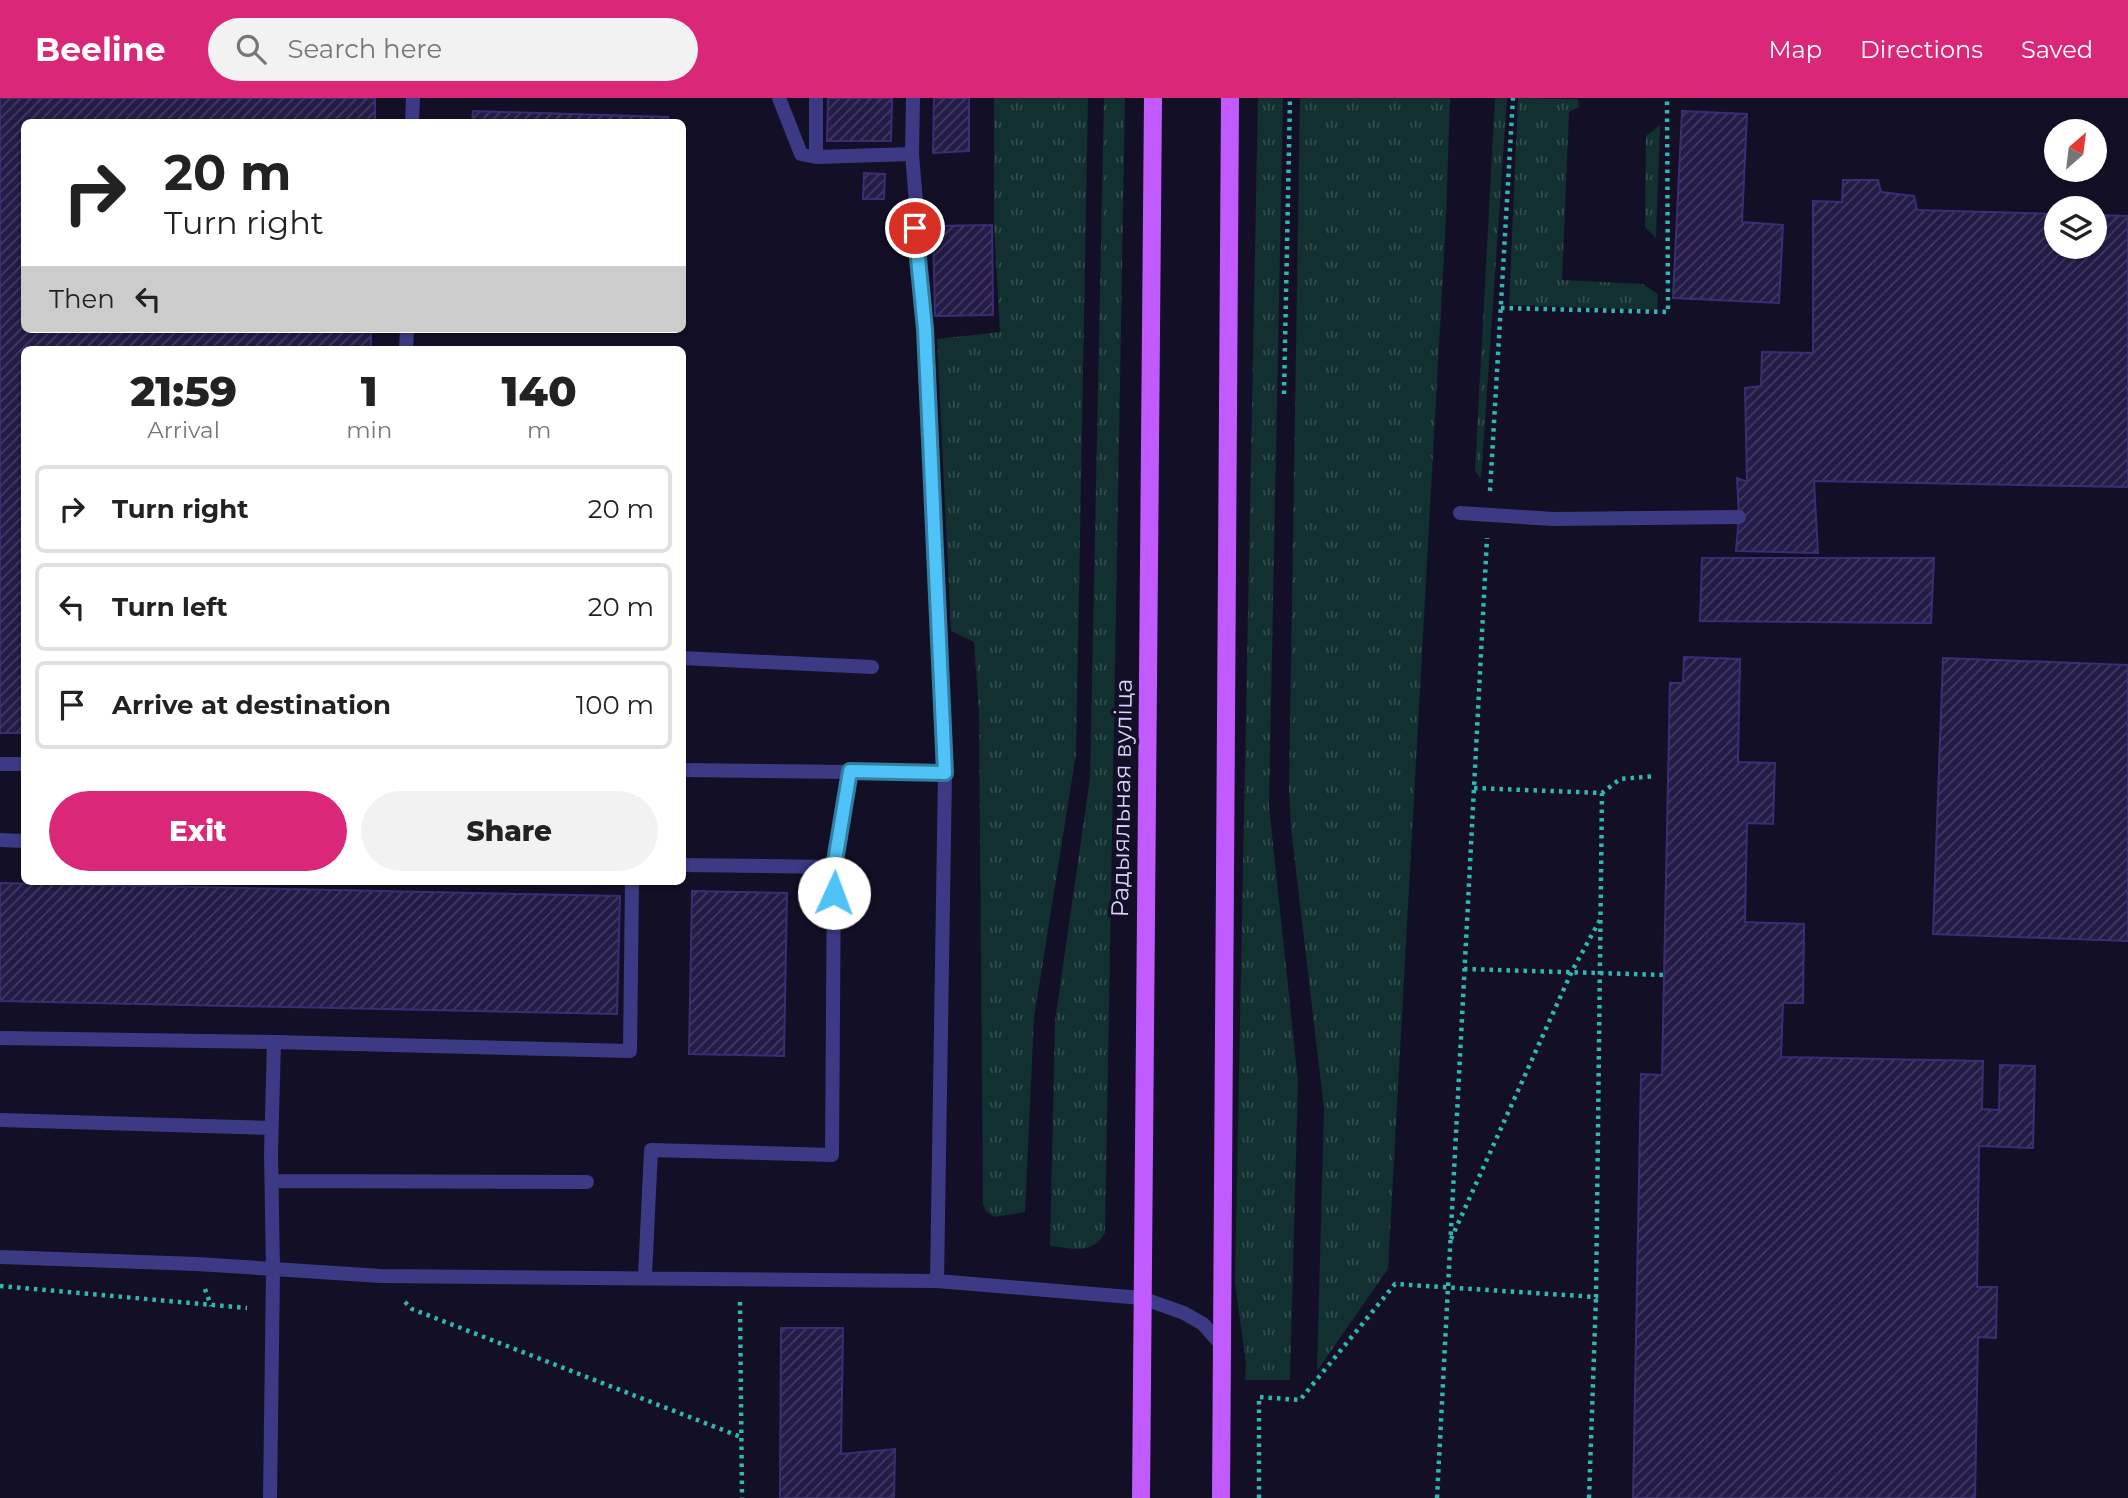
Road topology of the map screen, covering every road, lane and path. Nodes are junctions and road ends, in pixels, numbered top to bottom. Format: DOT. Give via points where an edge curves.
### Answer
graph roads {
  1 [pos="413,98"];
  2 [pos="779,98"];
  3 [pos="816,98"];
  4 [pos="913,98"];
  5 [pos="1153,98"];
  6 [pos="1230,98"];
  7 [pos="1290,98"];
  8 [pos="1513,98"];
  9 [pos="1667,98"];
  10 [pos="412,119"];
  11 [pos="912,154"];
  12 [pos="816,157"];
  13 [pos="1501,308"];
  14 [pos="1284,394"];
  15 [pos="1460,513"];
  16 [pos="1489,513"];
  17 [pos="1739,517"];
  18 [pos="686,658"];
  19 [pos="872,667"];
  20 [pos="0,764"];
  21 [pos="21,764"];
  22 [pos="686,770"];
  23 [pos="850,771"];
  24 [pos="945,773"];
  25 [pos="1656,776"];
  26 [pos="1474,788"];
  27 [pos="1602,793"];
  28 [pos="0,840"];
  29 [pos="21,841"];
  30 [pos="686,865"];
  31 [pos="834,867"];
  32 [pos="632,885"];
  33 [pos="1601,918"];
  34 [pos="1464,969"];
  35 [pos="1572,971"];
  36 [pos="1600,972"];
  37 [pos="1664,975"];
  38 [pos="0,1038"];
  39 [pos="274,1042"];
  40 [pos="0,1120"];
  41 [pos="271,1128"];
  42 [pos="272,1181"];
  43 [pos="587,1182"];
  44 [pos="1450,1243"];
  45 [pos="0,1257"];
  46 [pos="273,1270"];
  47 [pos="381,1276"];
  48 [pos="645,1276"];
  49 [pos="742,1280"];
  50 [pos="937,1281"];
  51 [pos="0,1286"];
  52 [pos="1447,1288"];
  53 [pos="1596,1297"];
  54 [pos="1142,1298"];
  55 [pos="273,1310"];
  56 [pos="1220,1343"];
  57 [pos="741,1437"];
  58 [pos="270,1498"];
  59 [pos="742,1498"];
  60 [pos="1141,1498"];
  61 [pos="1221,1498"];
  62 [pos="1259,1498"];
  63 [pos="1437,1498"];
  64 [pos="1589,1498"];
  1 -- 10 [label="lane"];
  2 -- 12 [label="lane" via="800,154"];
  3 -- 12 [label="lane"];
  4 -- 11 [label="lane"];
  5 -- 54 [label="main road, Радыяльная вуліца"];
  6 -- 56 [label="main road"];
  7 -- 14 [label="path"];
  8 -- 13 [label="path"];
  9 -- 13 [label="path" via="1668,312"];
  11 -- 12 [label="lane"];
  11 -- 24 [label="lane" via="913,216 925,329"];
  13 -- 16 [label="path"];
  15 -- 16 [label="lane"];
  16 -- 17 [label="lane" via="1553,519"];
  16 -- 26 [label="path"];
  18 -- 19 [label="lane"];
  20 -- 21 [label="lane"];
  22 -- 23 [label="lane"];
  23 -- 24 [label="lane"];
  23 -- 31 [label="lane"];
  24 -- 50 [label="lane"];
  25 -- 27 [label="path" via="1620,779"];
  26 -- 27 [label="path"];
  26 -- 34 [label="path"];
  27 -- 33 [label="path"];
  28 -- 29 [label="lane"];
  30 -- 31 [label="lane"];
  31 -- 48 [label="lane" via="832,1155 651,1150"];
  32 -- 39 [label="lane" via="630,1051"];
  33 -- 35 [label="path"];
  33 -- 36 [label="path"];
  34 -- 35 [label="path"];
  34 -- 44 [label="path"];
  35 -- 36 [label="path"];
  35 -- 44 [label="path"];
  36 -- 37 [label="path"];
  36 -- 53 [label="path"];
  38 -- 39 [label="lane"];
  39 -- 41 [label="lane"];
  40 -- 41 [label="lane"];
  41 -- 42 [label="lane"];
  42 -- 43 [label="lane"];
  42 -- 46 [label="lane"];
  44 -- 52 [label="path"];
  45 -- 46 [label="lane"];
  46 -- 47 [label="lane"];
  46 -- 55 [label="lane"];
  47 -- 48 [label="lane"];
  47 -- 57 [label="path" via="412,1309"];
  48 -- 49 [label="lane"];
  49 -- 50 [label="lane"];
  49 -- 57 [label="path"];
  50 -- 54 [label="lane"];
  51 -- 55 [label="path"];
  52 -- 53 [label="path"];
  52 -- 62 [label="path" via="1395,1283 1300,1400 1259,1397"];
  52 -- 63 [label="path"];
  53 -- 64 [label="path"];
  54 -- 56 [label="lane" via="1184,1313 1203,1324"];
  54 -- 60 [label="main road, Радыяльная вуліца"];
  55 -- 58 [label="lane"];
  56 -- 61 [label="main road"];
  57 -- 59 [label="path"];
}
